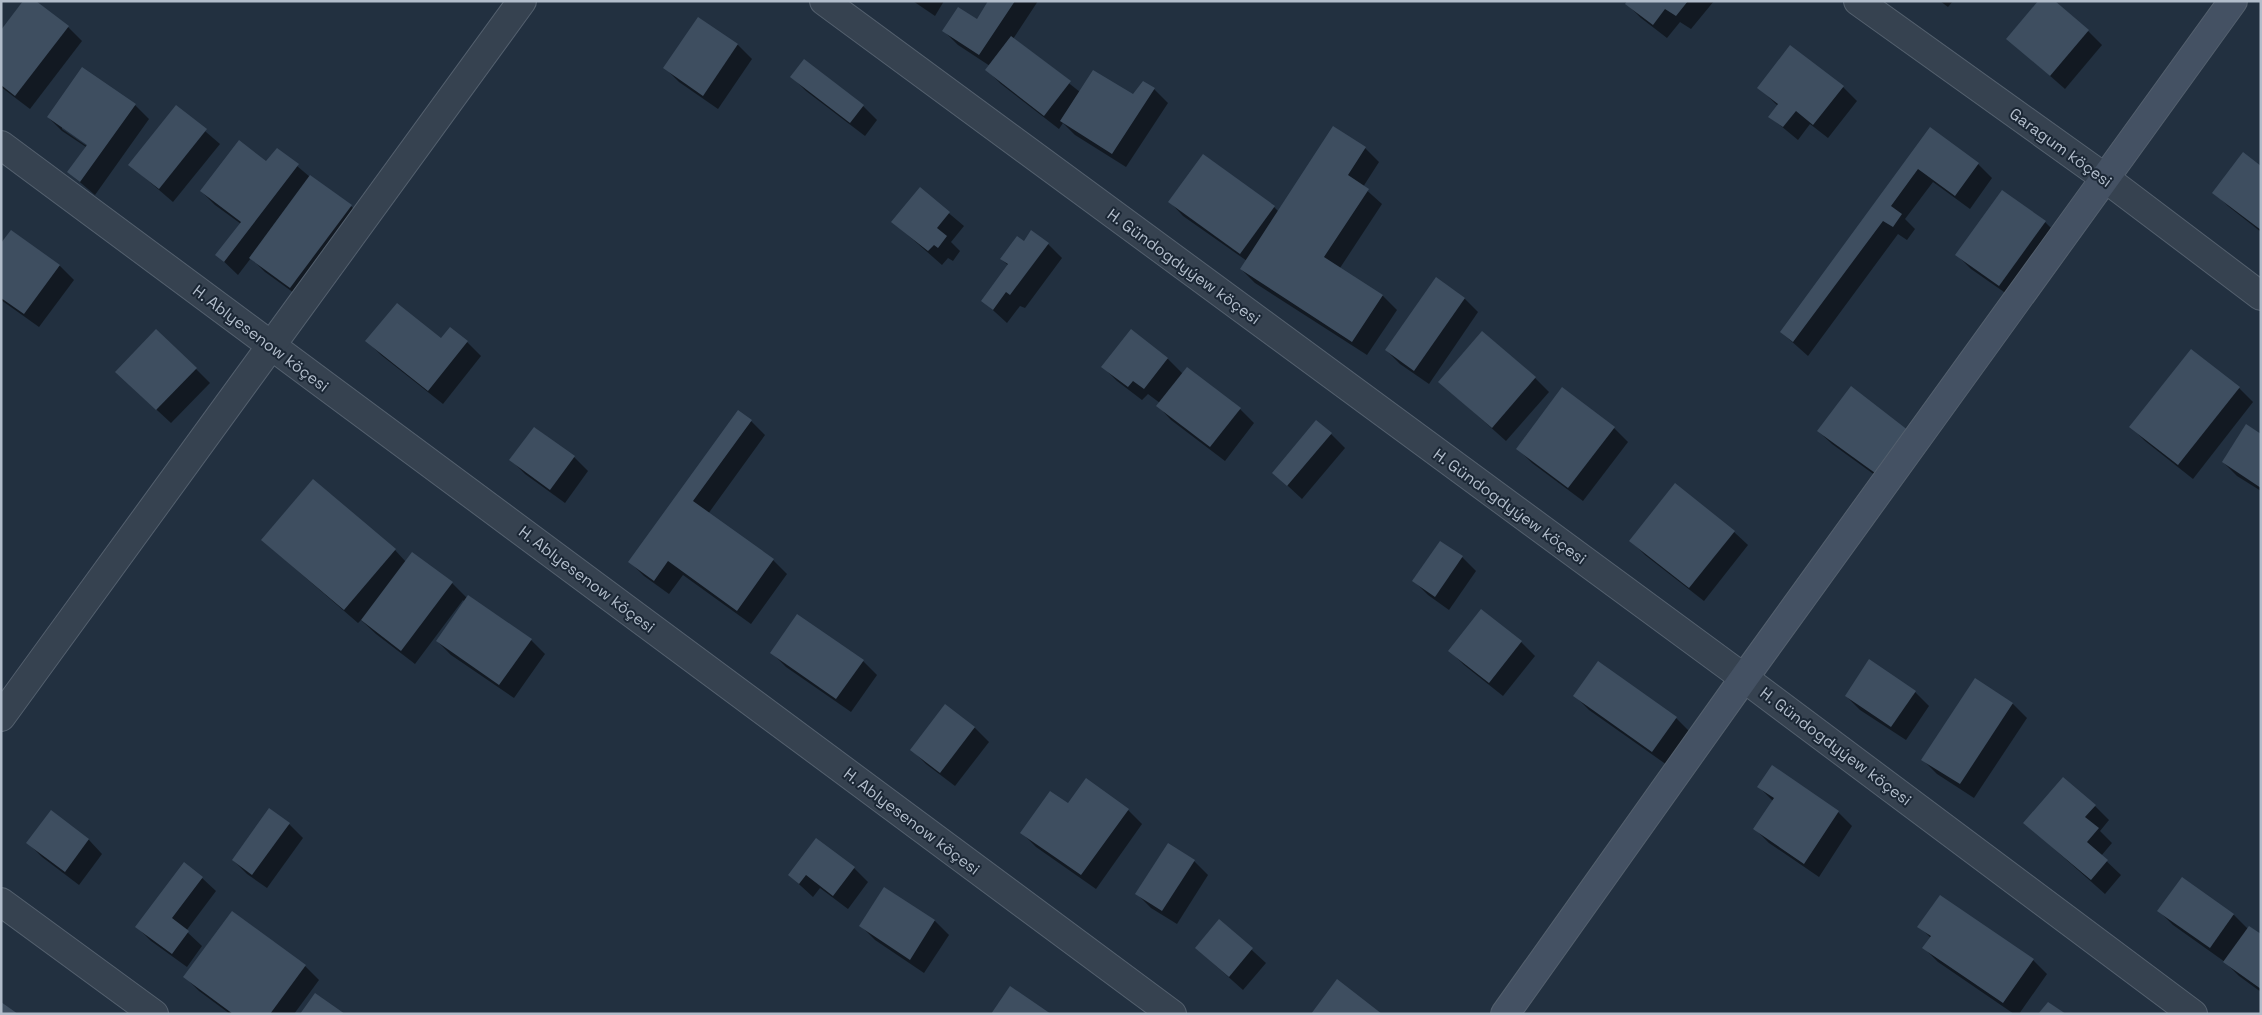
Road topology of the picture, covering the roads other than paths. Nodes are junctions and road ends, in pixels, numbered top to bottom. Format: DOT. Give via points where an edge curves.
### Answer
graph roads {
  1 [pos="522,1"];
  2 [pos="824,1"];
  3 [pos="1858,1"];
  4 [pos="2232,1"];
  5 [pos="1,145"];
  6 [pos="2105,178"];
  7 [pos="2261,296"];
  8 [pos="272,345"];
  9 [pos="1744,678"];
  10 [pos="1,718"];
  11 [pos="1,902"];
  12 [pos="154,1014"];
  13 [pos="1172,1014"];
  14 [pos="1505,1014"];
  15 [pos="2193,1014"];
  1 -- 8 [label="street"];
  2 -- 9 [label="street, H. Gündogdyýew köçesi"];
  3 -- 6 [label="street, Garagum köçesi"];
  4 -- 6 [label="street"];
  5 -- 8 [label="street, H. Ablyesenow köçesi"];
  6 -- 7 [label="street, Garagum köçesi"];
  6 -- 9 [label="street"];
  8 -- 10 [label="street"];
  8 -- 13 [label="street, H. Ablyesenow köçesi"];
  9 -- 14 [label="street"];
  9 -- 15 [label="street, H. Gündogdyýew köçesi"];
  11 -- 12 [label="street"];
}
